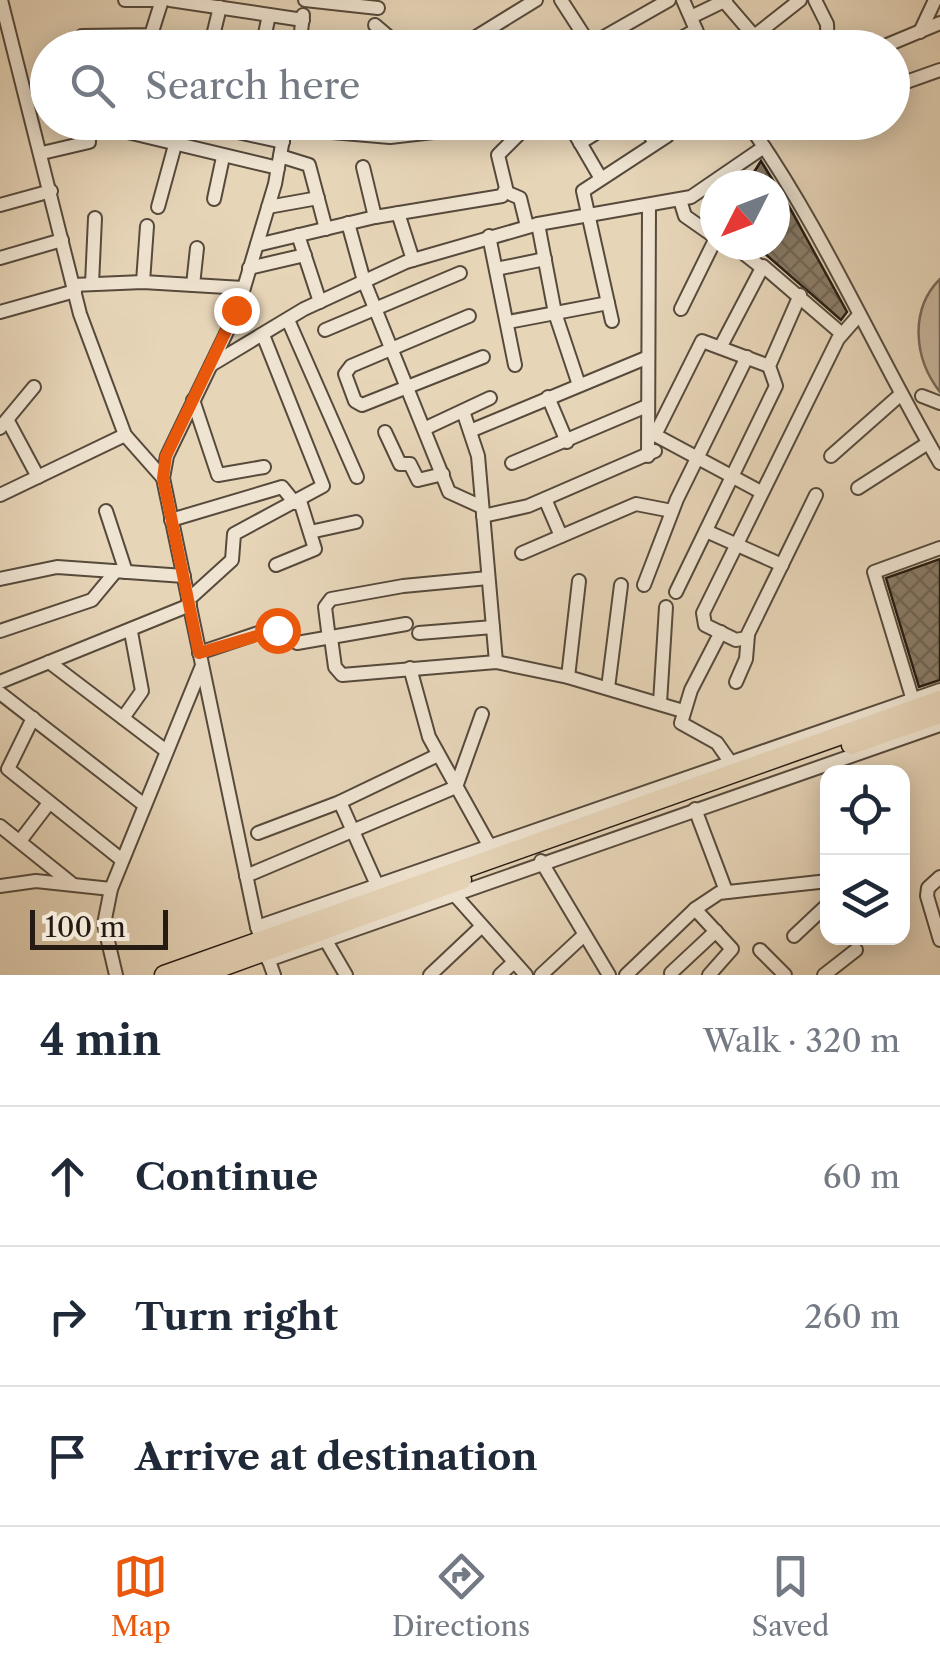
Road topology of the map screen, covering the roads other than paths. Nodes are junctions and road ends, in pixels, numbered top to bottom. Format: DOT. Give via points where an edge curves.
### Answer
graph roads {
  1 [pos="1,0"];
  2 [pos="125,0"];
  3 [pos="165,0"];
  4 [pos="305,0"];
  5 [pos="536,0"];
  6 [pos="670,0"];
  7 [pos="683,0"];
  8 [pos="800,0"];
  9 [pos="815,0"];
  10 [pos="934,0"];
  11 [pos="350,2"];
  12 [pos="566,2"];
  13 [pos="720,2"];
  14 [pos="245,5"];
  15 [pos="220,7"];
  16 [pos="378,8"];
  17 [pos="268,14"];
  18 [pos="303,20"];
  19 [pos="693,24"];
  20 [pos="940,24"];
  21 [pos="375,25"];
  22 [pos="155,30"];
  23 [pos="214,30"];
  24 [pos="265,30"];
  25 [pos="302,30"];
  26 [pos="381,30"];
  27 [pos="487,30"];
  28 [pos="580,30"];
  29 [pos="615,30"];
  30 [pos="686,30"];
  31 [pos="696,30"];
  32 [pos="748,30"];
  33 [pos="762,30"];
  34 [pos="827,30"];
  35 [pos="920,32"];
  36 [pos="910,36"];
  37 [pos="16,46"];
  38 [pos="0,55"];
  39 [pos="940,70"];
  40 [pos="910,81"];
  41 [pos="30,104"];
  42 [pos="39,140"];
  43 [pos="89,140"];
  44 [pos="164,140"];
  45 [pos="512,140"];
  46 [pos="578,140"];
  47 [pos="585,140"];
  48 [pos="661,140"];
  49 [pos="760,140"];
  50 [pos="282,143"];
  51 [pos="580,143"];
  52 [pos="175,145"];
  53 [pos="764,147"];
  54 [pos="42,153"];
  55 [pos="223,157"];
  56 [pos="363,167"];
  57 [pos="600,177"];
  58 [pos="51,191"];
  59 [pos="506,192"];
  60 [pos="318,198"];
  61 [pos="214,199"];
  62 [pos="680,200"];
  63 [pos="0,205"];
  64 [pos="649,206"];
  65 [pos="158,207"];
  66 [pos="268,208"];
  67 [pos="398,214"];
  68 [pos="589,216"];
  69 [pos="375,217"];
  70 [pos="95,218"];
  71 [pos="348,224"];
  72 [pos="533,225"];
  73 [pos="147,226"];
  74 [pos="700,228"];
  75 [pos="326,229"];
  76 [pos="298,235"];
  77 [pos="488,236"];
  78 [pos="62,240"];
  79 [pos="256,245"];
  80 [pos="197,248"];
  81 [pos="305,255"];
  82 [pos="0,258"];
  83 [pos="545,259"];
  84 [pos="413,260"];
  85 [pos="705,260"];
  86 [pos="752,260"];
  87 [pos="761,267"];
  88 [pos="250,268"];
  89 [pos="496,269"];
  90 [pos="460,273"];
  91 [pos="364,281"];
  92 [pos="143,282"];
  93 [pos="92,284"];
  94 [pos="193,285"];
  95 [pos="74,288"];
  96 [pos="243,288"];
  97 [pos="800,294"];
  98 [pos="320,302"];
  99 [pos="608,302"];
  100 [pos="377,309"];
  101 [pos="681,309"];
  102 [pos="0,312"];
  103 [pos="554,313"];
  104 [pos="859,315"];
  105 [pos="468,316"];
  106 [pos="288,320"];
  107 [pos="612,321"];
  108 [pos="508,322"];
  109 [pos="325,330"];
  110 [pos="842,334"];
  111 [pos="263,335"];
  112 [pos="721,346"];
  113 [pos="394,348"];
  114 [pos="483,357"];
  115 [pos="747,357"];
  116 [pos="646,358"];
  117 [pos="515,365"];
  118 [pos="209,366"];
  119 [pos="769,366"];
  120 [pos="579,385"];
  121 [pos="410,386"];
  122 [pos="34,387"];
  123 [pos="900,395"];
  124 [pos="922,396"];
  125 [pos="548,397"];
  126 [pos="490,398"];
  127 [pos="193,400"];
  128 [pos="940,403"];
  129 [pos="647,406"];
  130 [pos="463,411"];
  131 [pos="4,425"];
  132 [pos="426,428"];
  133 [pos="470,431"];
  134 [pos="385,432"];
  135 [pos="126,435"];
  136 [pos="567,442"];
  137 [pos="928,443"];
  138 [pos="665,444"];
  139 [pos="648,456"];
  140 [pos="830,456"];
  141 [pos="699,459"];
  142 [pos="512,462"];
  143 [pos="940,462"];
  144 [pos="264,467"];
  145 [pos="442,474"];
  146 [pos="732,476"];
  147 [pos="38,477"];
  148 [pos="357,477"];
  149 [pos="163,478"];
  150 [pos="858,488"];
  151 [pos="762,492"];
  152 [pos="0,495"];
  153 [pos="816,495"];
  154 [pos="545,499"];
  155 [pos="298,502"];
  156 [pos="106,510"];
  157 [pos="672,511"];
  158 [pos="483,512"];
  159 [pos="172,520"];
  160 [pos="356,522"];
  161 [pos="706,531"];
  162 [pos="310,532"];
  163 [pos="561,536"];
  164 [pos="736,545"];
  165 [pos="940,548"];
  166 [pos="522,553"];
  167 [pos="276,565"];
  168 [pos="782,565"];
  169 [pos="121,572"];
  170 [pos="184,576"];
  171 [pos="488,578"];
  172 [pos="0,579"];
  173 [pos="579,582"];
  174 [pos="621,585"];
  175 [pos="644,585"];
  176 [pos="676,592"];
  177 [pos="189,603"];
  178 [pos="666,607"];
  179 [pos="406,624"];
  180 [pos="493,626"];
  181 [pos="0,631"];
  182 [pos="131,632"];
  183 [pos="720,632"];
  184 [pos="419,633"];
  185 [pos="748,635"];
  186 [pos="330,638"];
  187 [pos="200,660"];
  188 [pos="50,662"];
  189 [pos="496,662"];
  190 [pos="410,668"];
  191 [pos="568,677"];
  192 [pos="0,682"];
  193 [pos="736,682"];
  194 [pos="608,688"];
  195 [pos="940,690"];
  196 [pos="5,697"];
  197 [pos="940,700"];
  198 [pos="660,703"];
  199 [pos="915,705"];
  200 [pos="683,710"];
  201 [pos="482,714"];
  202 [pos="940,714"];
  203 [pos="0,716"];
  204 [pos="33,718"];
  205 [pos="123,718"];
  206 [pos="940,725"];
  207 [pos="166,750"];
  208 [pos="438,755"];
  209 [pos="731,762"];
  210 [pos="456,787"];
  211 [pos="340,802"];
  212 [pos="50,803"];
  213 [pos="143,804"];
  214 [pos="695,809"];
  215 [pos="0,826"];
  216 [pos="354,830"];
  217 [pos="258,832"];
  218 [pos="20,841"];
  219 [pos="489,845"];
  220 [pos="122,860"];
  221 [pos="541,861"];
  222 [pos="246,876"];
  223 [pos="940,877"];
  224 [pos="820,882"];
  225 [pos="2,883"];
  226 [pos="73,884"];
  227 [pos="378,885"];
  228 [pos="111,888"];
  229 [pos="726,891"];
  230 [pos="453,893"];
  231 [pos="695,909"];
  232 [pos="820,912"];
  233 [pos="482,926"];
  234 [pos="716,931"];
  235 [pos="583,936"];
  236 [pos="794,936"];
  237 [pos="325,939"];
  238 [pos="940,940"];
  239 [pos="262,944"];
  240 [pos="760,950"];
  241 [pos="856,950"];
  242 [pos="514,962"];
  243 [pos="671,973"];
  244 [pos="116,975"];
  245 [pos="164,975"];
  246 [pos="200,975"];
  247 [pos="274,975"];
  248 [pos="346,975"];
  249 [pos="430,975"];
  250 [pos="500,975"];
  251 [pos="526,975"];
  252 [pos="541,975"];
  253 [pos="609,975"];
  254 [pos="626,975"];
  255 [pos="709,975"];
  256 [pos="785,975"];
  257 [pos="824,975"];
  1 -- 37 [label="street"];
  2 -- 3 [label="street"];
  3 -- 15 [label="street"];
  3 -- 22 [label="street"];
  4 -- 11 [label="street"];
  4 -- 18 [label="street"];
  5 -- 27 [label="street"];
  6 -- 29 [label="street"];
  7 -- 19 [label="street"];
  8 -- 33 [label="street"];
  9 -- 34 [label="street"];
  10 -- 35 [label="street"];
  11 -- 16 [label="street"];
  12 -- 28 [label="street"];
  13 -- 19 [label="street"];
  13 -- 32 [label="street"];
  14 -- 15 [label="street"];
  14 -- 17 [label="street"];
  15 -- 23 [label="street"];
  17 -- 18 [label="street"];
  17 -- 24 [label="street"];
  18 -- 25 [label="street"];
  19 -- 30 [label="street"];
  19 -- 31 [label="street"];
  20 -- 35 [label="street"];
  21 -- 26 [label="street"];
  35 -- 36 [label="street"];
  37 -- 38 [label="street"];
  37 -- 41 [label="street"];
  39 -- 40 [label="street"];
  42 -- 54 [label="street"];
  43 -- 54 [label="street"];
  44 -- 52 [label="street"];
  45 -- 59 [label="street" via="498,154"];
  46 -- 51 [label="street"];
  47 -- 51 [label="street"];
  48 -- 57 [label="street"];
  49 -- 53 [label="street"];
  50 -- 55 [label="street"];
  50 -- 60 [label="street" via="308,162"];
  50 -- 66 [label="street"];
  51 -- 57 [label="street"];
  52 -- 55 [label="street"];
  52 -- 65 [label="street"];
  53 -- 62 [label="street"];
  53 -- 104 [label="street" via="808,212"];
  54 -- 58 [label="street"];
  55 -- 61 [label="street"];
  56 -- 69 [label="street"];
  57 -- 68 [label="street" via="584,188"];
  58 -- 63 [label="street"];
  58 -- 78 [label="street"];
  59 -- 67 [label="street"];
  59 -- 72 [label="street" via="520,198"];
  60 -- 66 [label="street"];
  60 -- 75 [label="street"];
  62 -- 64 [label="street"];
  62 -- 74 [label="street" via="685,216"];
  64 -- 68 [label="street"];
  64 -- 116 [label="street"];
  66 -- 79 [label="street"];
  67 -- 69 [label="street"];
  67 -- 84 [label="street"];
  68 -- 72 [label="street"];
  68 -- 99 [label="street"];
  69 -- 71 [label="street"];
  70 -- 93 [label="street"];
  71 -- 75 [label="street"];
  71 -- 91 [label="street"];
  72 -- 77 [label="street"];
  72 -- 83 [label="street"];
  73 -- 92 [label="street"];
  75 -- 76 [label="street"];
  76 -- 79 [label="street"];
  76 -- 81 [label="street"];
  77 -- 84 [label="street"];
  77 -- 89 [label="street"];
  78 -- 82 [label="street"];
  78 -- 95 [label="street"];
  79 -- 88 [label="street"];
  80 -- 94 [label="street"];
  81 -- 88 [label="street"];
  81 -- 98 [label="street"];
  83 -- 89 [label="street"];
  83 -- 103 [label="street"];
  84 -- 91 [label="street"];
  85 -- 101 [label="street"];
  86 -- 87 [label="street"];
  87 -- 97 [label="street"];
  87 -- 112 [label="street"];
  88 -- 96 [label="street"];
  89 -- 108 [label="street"];
  90 -- 100 [label="street"];
  91 -- 98 [label="street"];
  91 -- 100 [label="street"];
  92 -- 93 [label="street"];
  92 -- 94 [label="street"];
  93 -- 95 [label="street"];
  94 -- 96 [label="street"];
  95 -- 102 [label="street"];
  95 -- 135 [label="street"];
  96 -- 118 [label="street"];
  97 -- 110 [label="street"];
  97 -- 119 [label="street"];
  98 -- 106 [label="street"];
  99 -- 103 [label="street"];
  99 -- 107 [label="street"];
  100 -- 109 [label="street"];
  100 -- 113 [label="street"];
  103 -- 108 [label="street"];
  103 -- 120 [label="street"];
  104 -- 110 [label="street"];
  104 -- 123 [label="street"];
  105 -- 113 [label="street"];
  106 -- 111 [label="street"];
  106 -- 148 [label="street"];
  108 -- 117 [label="street"];
  110 -- 151 [label="street"];
  111 -- 118 [label="street"];
  111 -- 155 [label="street" via="323,482 319,492"];
  112 -- 115 [label="street"];
  112 -- 138 [label="street" via="704,340 695,349 656,432"];
  113 -- 121 [label="street"];
  113 -- 121 [label="street" via="346,369 356,401 362,405"];
  114 -- 121 [label="street"];
  115 -- 119 [label="street"];
  115 -- 141 [label="street"];
  116 -- 120 [label="street"];
  116 -- 129 [label="street"];
  118 -- 127 [label="street"];
  119 -- 146 [label="street" via="776,386"];
  120 -- 125 [label="street"];
  121 -- 132 [label="street"];
  122 -- 131 [label="street"];
  123 -- 137 [label="street"];
  123 -- 140 [label="street"];
  124 -- 128 [label="street"];
  125 -- 133 [label="street"];
  125 -- 136 [label="street"];
  126 -- 130 [label="street"];
  127 -- 144 [label="street" via="218,475"];
  127 -- 149 [label="street" via="166,456"];
  129 -- 136 [label="street"];
  129 -- 139 [label="street"];
  130 -- 132 [label="street"];
  130 -- 133 [label="street"];
  131 -- 147 [label="street"];
  132 -- 145 [label="street"];
  133 -- 158 [label="street"];
  134 -- 145 [label="street" via="399,462 409,463 418,480"];
  135 -- 147 [label="street"];
  135 -- 149 [label="street"];
  136 -- 142 [label="street"];
  137 -- 143 [label="street"];
  137 -- 150 [label="street"];
  138 -- 139 [label="street"];
  138 -- 141 [label="street"];
  139 -- 154 [label="street"];
  141 -- 146 [label="street"];
  141 -- 157 [label="street"];
  145 -- 158 [label="street" via="452,495"];
  146 -- 151 [label="street"];
  146 -- 161 [label="street"];
  147 -- 152 [label="street"];
  149 -- 159 [label="street"];
  151 -- 164 [label="street"];
  153 -- 168 [label="street"];
  154 -- 158 [label="street"];
  154 -- 163 [label="street"];
  155 -- 159 [label="street" via="282,487"];
  155 -- 162 [label="street"];
  155 -- 177 [label="street" via="234,534 232,560"];
  156 -- 169 [label="street"];
  157 -- 163 [label="street" via="636,504"];
  157 -- 175 [label="street"];
  158 -- 171 [label="street"];
  159 -- 170 [label="street"];
  160 -- 162 [label="street"];
  161 -- 164 [label="street"];
  161 -- 176 [label="street"];
  162 -- 167 [label="street" via="312,552"];
  163 -- 166 [label="street"];
  164 -- 168 [label="street"];
  164 -- 183 [label="street" via="702,617"];
  165 -- 199 [label="street" via="874,572"];
  168 -- 185 [label="street"];
  169 -- 170 [label="street"];
  169 -- 172 [label="street" via="42,568"];
  169 -- 181 [label="street" via="92,600"];
  170 -- 177 [label="street"];
  171 -- 180 [label="street"];
  171 -- 186 [label="street" via="331,600"];
  173 -- 191 [label="street"];
  174 -- 194 [label="street"];
  177 -- 182 [label="street"];
  177 -- 187 [label="street"];
  178 -- 198 [label="street"];
  179 -- 186 [label="street"];
  180 -- 184 [label="street"];
  180 -- 189 [label="street"];
  182 -- 188 [label="street"];
  182 -- 205 [label="street" via="142,691"];
  183 -- 185 [label="street" via="740,640"];
  183 -- 200 [label="street"];
  185 -- 193 [label="street"];
  186 -- 187 [label="street" via="292,643 274,629"];
  186 -- 190 [label="street" via="342,675"];
  187 -- 207 [label="street"];
  187 -- 222 [label="street"];
  188 -- 192 [label="street"];
  188 -- 205 [label="street"];
  189 -- 190 [label="street"];
  189 -- 191 [label="street"];
  190 -- 208 [label="street"];
  191 -- 194 [label="street"];
  194 -- 198 [label="street"];
  195 -- 199 [label="street"];
  196 -- 203 [label="street"];
  196 -- 204 [label="street"];
  197 -- 199 [label="highway"];
  198 -- 200 [label="street"];
  199 -- 209 [label="street"];
  199 -- 239 [label="highway"];
  200 -- 209 [label="street" via="685,729 712,740"];
  201 -- 210 [label="street"];
  202 -- 239 [label="highway"];
  204 -- 212 [label="street" via="7,766"];
  204 -- 213 [label="street"];
  205 -- 207 [label="street"];
  206 -- 214 [label="street"];
  207 -- 213 [label="street"];
  208 -- 210 [label="street"];
  208 -- 211 [label="street"];
  209 -- 219 [label="street"];
  210 -- 216 [label="street"];
  210 -- 219 [label="street"];
  211 -- 216 [label="street"];
  211 -- 217 [label="street"];
  212 -- 218 [label="street"];
  212 -- 220 [label="street"];
  213 -- 220 [label="street"];
  214 -- 221 [label="street"];
  214 -- 229 [label="street"];
  215 -- 218 [label="street"];
  216 -- 222 [label="street"];
  216 -- 227 [label="street"];
  218 -- 226 [label="street"];
  219 -- 227 [label="street"];
  220 -- 228 [label="street"];
  221 -- 230 [label="street"];
  221 -- 235 [label="street"];
  222 -- 239 [label="street"];
  223 -- 238 [label="street" via="927,896"];
  224 -- 229 [label="street"];
  225 -- 226 [label="street"];
  226 -- 228 [label="street"];
  227 -- 239 [label="street"];
  228 -- 244 [label="street" via="104,924"];
  229 -- 231 [label="street"];
  230 -- 233 [label="street"];
  230 -- 237 [label="street"];
  231 -- 234 [label="street"];
  231 -- 254 [label="street"];
  232 -- 236 [label="street"];
  233 -- 242 [label="street"];
  233 -- 249 [label="street"];
  234 -- 243 [label="street"];
  234 -- 255 [label="street" via="732,950"];
  235 -- 252 [label="street"];
  235 -- 253 [label="street"];
  237 -- 239 [label="street"];
  237 -- 248 [label="street"];
  239 -- 245 [label="highway"];
  239 -- 246 [label="highway"];
  239 -- 247 [label="street"];
  240 -- 256 [label="street"];
  241 -- 257 [label="street"];
  242 -- 250 [label="street"];
  242 -- 251 [label="street"];
}
